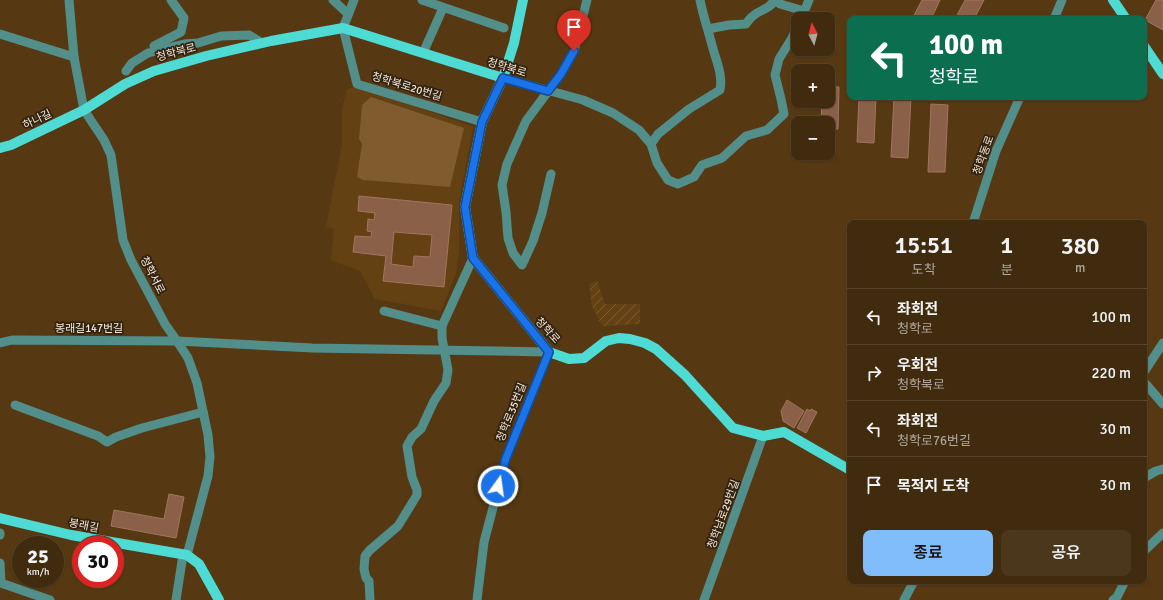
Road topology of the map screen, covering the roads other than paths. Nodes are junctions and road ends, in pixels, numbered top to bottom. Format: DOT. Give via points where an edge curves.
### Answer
graph roads {
  1 [pos="69,0"];
  2 [pos="171,0"];
  3 [pos="333,0"];
  4 [pos="354,0"];
  5 [pos="422,0"];
  6 [pos="523,0"];
  7 [pos="587,0"];
  8 [pos="700,0"];
  9 [pos="774,0"];
  10 [pos="809,0"];
  11 [pos="1062,0"];
  12 [pos="1113,0"];
  13 [pos="443,8"];
  14 [pos="796,12"];
  15 [pos="803,12"];
  16 [pos="348,14"];
  17 [pos="1055,16"];
  18 [pos="1124,16"];
  19 [pos="344,28"];
  20 [pos="504,28"];
  21 [pos="708,29"];
  22 [pos="181,32"];
  23 [pos="0,34"];
  24 [pos="791,40"];
  25 [pos="262,43"];
  26 [pos="190,44"];
  27 [pos="154,46"];
  28 [pos="1147,50"];
  29 [pos="423,53"];
  30 [pos="74,57"];
  31 [pos="126,71"];
  32 [pos="1163,74"];
  33 [pos="503,78"];
  34 [pos="548,91"];
  35 [pos="1019,100"];
  36 [pos="84,110"];
  37 [pos="482,122"];
  38 [pos="651,144"];
  39 [pos="0,148"];
  40 [pos="551,174"];
  41 [pos="974,220"];
  42 [pos="473,258"];
  43 [pos="384,311"];
  44 [pos="442,326"];
  45 [pos="177,341"];
  46 [pos="0,343"];
  47 [pos="1163,343"];
  48 [pos="445,350"];
  49 [pos="549,352"];
  50 [pos="1147,367"];
  51 [pos="1147,385"];
  52 [pos="1163,404"];
  53 [pos="15,405"];
  54 [pos="203,412"];
  55 [pos="763,436"];
  56 [pos="847,468"];
  57 [pos="1163,469"];
  58 [pos="1147,476"];
  59 [pos="0,518"];
  60 [pos="1163,533"];
  61 [pos="1147,548"];
  62 [pos="185,555"];
  63 [pos="0,563"];
  64 [pos="912,584"];
  65 [pos="1124,584"];
  66 [pos="50,600"];
  67 [pos="176,600"];
  68 [pos="219,600"];
  69 [pos="370,600"];
  70 [pos="477,600"];
  71 [pos="704,600"];
  72 [pos="904,600"];
  73 [pos="1113,600"];
  1 -- 30 [label="street, 청학서로"];
  2 -- 22 [label="street" via="184,18"];
  3 -- 16 [label="street"];
  4 -- 16 [label="street"];
  5 -- 13 [label="street"];
  6 -- 33 [label="main road"];
  7 -- 34 [label="street" via="574,51"];
  8 -- 21 [label="street"];
  9 -- 14 [label="street"];
  9 -- 21 [label="street" via="768,7 752,16 746,24"];
  10 -- 15 [label="street"];
  11 -- 17 [label="street"];
  12 -- 18 [label="main road"];
  13 -- 20 [label="street"];
  13 -- 29 [label="street"];
  16 -- 19 [label="street"];
  19 -- 25 [label="main road, 청학북로"];
  19 -- 29 [label="main road, 청학북로"];
  19 -- 37 [label="street, 청학북로20번길" via="357,84"];
  21 -- 38 [label="street" via="722,80 720,90 689,109 658,134"];
  22 -- 26 [label="street"];
  22 -- 27 [label="street"];
  23 -- 30 [label="street"];
  24 -- 38 [label="street, 청학북로" via="779,58 774,75 784,114 767,130 746,136 722,158 702,165 694,177 678,184 668,180 657,163"];
  25 -- 26 [label="street" via="249,35 221,36"];
  25 -- 36 [label="main road, 청학북로" via="154,71 126,84"];
  26 -- 31 [label="street" via="148,53 132,63"];
  28 -- 32 [label="main road"];
  29 -- 33 [label="main road, 청학북로"];
  30 -- 36 [label="street, 청학서로"];
  33 -- 34 [label="street, 청학북로"];
  33 -- 37 [label="main road"];
  34 -- 38 [label="street, 청학북로" via="583,100 613,113 639,130"];
  34 -- 40 [label="street" via="526,121 502,185 508,238 513,253 522,265 536,234"];
  35 -- 41 [label="street, 청학동로" via="996,151"];
  36 -- 39 [label="main road, 하나길"];
  36 -- 45 [label="street, 청학서로" via="111,155 123,240 131,260 165,324"];
  37 -- 42 [label="main road" via="465,207"];
  42 -- 44 [label="street"];
  42 -- 49 [label="main road, 청학로"];
  43 -- 44 [label="street"];
  44 -- 48 [label="street"];
  45 -- 46 [label="street, 봉래길147번길" via="12,340"];
  45 -- 48 [label="street, 봉래길147번길" via="312,348"];
  45 -- 54 [label="street, 청학서로" via="188,358 195,377"];
  47 -- 50 [label="street"];
  48 -- 49 [label="street, 봉래길147번길"];
  48 -- 69 [label="street" via="448,370 446,383 421,429 407,446 417,496 398,526 366,556 364,569 369,581"];
  49 -- 55 [label="main road, 청학로" via="569,359 584,358 606,341 619,338 645,343 656,349 685,375 733,428"];
  49 -- 70 [label="street, 청학로35번길" via="506,458 484,542"];
  51 -- 52 [label="street"];
  53 -- 54 [label="street" via="98,436 105,442 142,428"];
  54 -- 62 [label="street, 청학서로" via="210,457 208,476"];
  55 -- 56 [label="main road, 청학로" via="784,432"];
  55 -- 71 [label="street, 청학남로29번길"];
  57 -- 58 [label="street"];
  59 -- 62 [label="main road, 봉래길" via="71,535"];
  60 -- 61 [label="street"];
  62 -- 67 [label="street, 청학서로"];
  62 -- 68 [label="main road" via="199,564"];
  63 -- 66 [label="street" via="1,583"];
  64 -- 72 [label="street"];
  65 -- 73 [label="street"];
}
